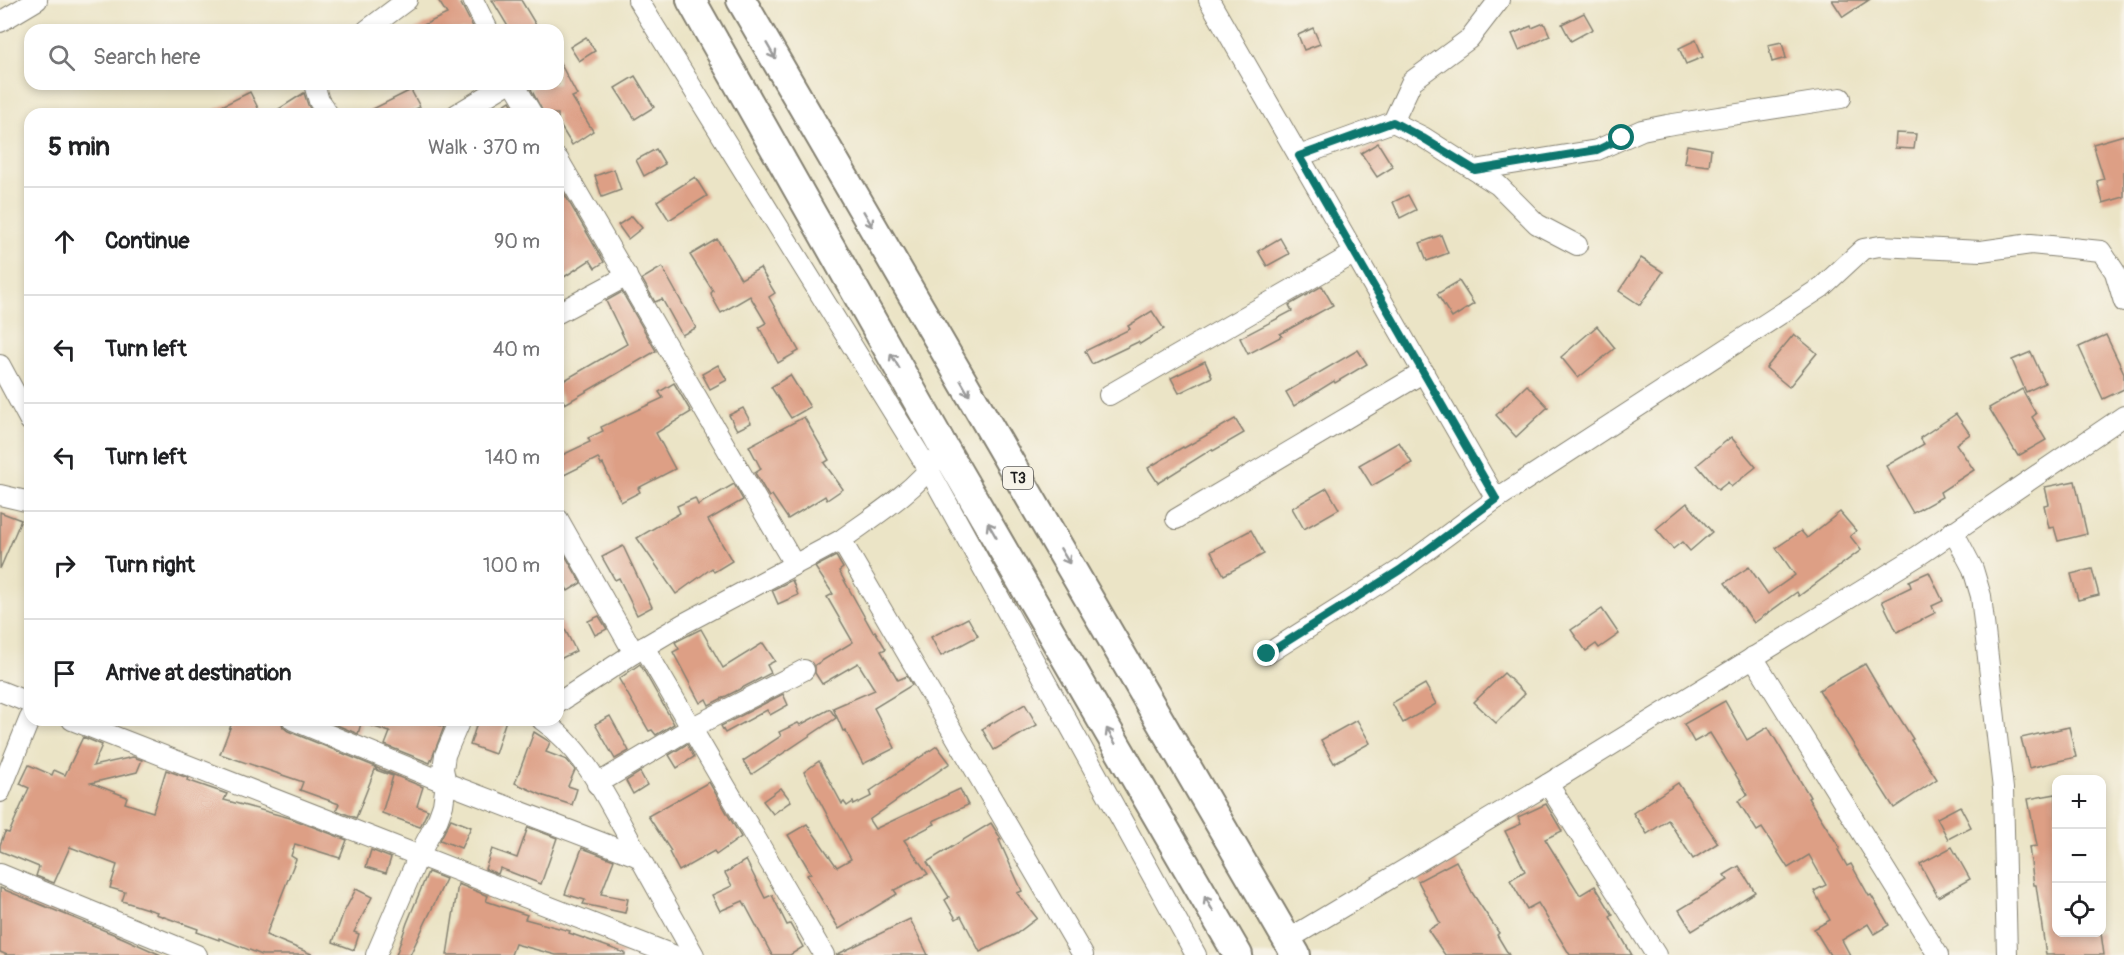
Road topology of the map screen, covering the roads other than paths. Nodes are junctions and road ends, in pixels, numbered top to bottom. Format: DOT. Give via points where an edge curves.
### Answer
graph roads {
  1 [pos="38,0"];
  2 [pos="407,0"];
  3 [pos="473,0"];
  4 [pos="638,0"];
  5 [pos="691,0"];
  6 [pos="741,0"];
  7 [pos="1209,0"];
  8 [pos="1499,0"];
  9 [pos="0,22"];
  10 [pos="375,24"];
  11 [pos="485,24"];
  12 [pos="316,90"];
  13 [pos="497,90"];
  14 [pos="518,90"];
  15 [pos="1841,98"];
  16 [pos="324,108"];
  17 [pos="467,108"];
  18 [pos="528,108"];
  19 [pos="1393,122"];
  20 [pos="1299,156"];
  21 [pos="1475,170"];
  22 [pos="564,175"];
  23 [pos="1577,244"];
  24 [pos="1355,253"];
  25 [pos="627,276"];
  26 [pos="2124,302"];
  27 [pos="564,310"];
  28 [pos="0,365"];
  29 [pos="1424,372"];
  30 [pos="1109,395"];
  31 [pos="24,410"];
  32 [pos="2124,416"];
  33 [pos="937,459"];
  34 [pos="0,495"];
  35 [pos="1496,499"];
  36 [pos="24,501"];
  37 [pos="1176,519"];
  38 [pos="564,529"];
  39 [pos="1953,531"];
  40 [pos="842,540"];
  41 [pos="794,564"];
  42 [pos="639,650"];
  43 [pos="1267,654"];
  44 [pos="1753,657"];
  45 [pos="804,670"];
  46 [pos="0,691"];
  47 [pos="564,699"];
  48 [pos="24,701"];
  49 [pos="27,726"];
  50 [pos="87,726"];
  51 [pos="308,726"];
  52 [pos="457,726"];
  53 [pos="551,726"];
  54 [pos="691,728"];
  55 [pos="446,783"];
  56 [pos="1548,783"];
  57 [pos="597,784"];
  58 [pos="0,792"];
  59 [pos="418,857"];
  60 [pos="639,857"];
  61 [pos="0,874"];
  62 [pos="1292,948"];
  63 [pos="197,955"];
  64 [pos="376,955"];
  65 [pos="673,955"];
  66 [pos="694,955"];
  67 [pos="824,955"];
  68 [pos="1083,955"];
  69 [pos="1197,955"];
  70 [pos="1238,955"];
  71 [pos="1656,955"];
  72 [pos="1938,955"];
  73 [pos="2007,955"];
  1 -- 9 [label="street"];
  2 -- 10 [label="street"];
  3 -- 11 [label="street"];
  4 -- 33 [label="street"];
  33 -- 5 [label="highway, one-way"];
  6 -- 62 [label="highway, T3, one-way"];
  7 -- 20 [label="street"];
  8 -- 19 [label="street" via="1470,39 1412,81"];
  12 -- 16 [label="street"];
  13 -- 17 [label="street"];
  14 -- 18 [label="street"];
  15 -- 21 [label="street" via="1667,125 1642,130 1597,150"];
  19 -- 20 [label="street"];
  19 -- 21 [label="street"];
  20 -- 24 [label="street"];
  21 -- 23 [label="street" via="1498,185 1538,224"];
  22 -- 25 [label="street"];
  24 -- 29 [label="street"];
  24 -- 30 [label="street"];
  25 -- 27 [label="street"];
  25 -- 41 [label="street"];
  26 -- 35 [label="street" via="2115,272 2101,250 2031,244 1981,250 1880,246 1863,249 1822,287"];
  28 -- 31 [label="street"];
  29 -- 35 [label="street"];
  29 -- 37 [label="street"];
  32 -- 39 [label="street"];
  33 -- 40 [label="street" via="890,504"];
  33 -- 69 [label="street"];
  70 -- 33 [label="highway, one-way"];
  34 -- 36 [label="street"];
  35 -- 43 [label="street" via="1400,570"];
  38 -- 42 [label="street"];
  39 -- 44 [label="street"];
  39 -- 73 [label="street" via="1973,569 1981,596 2003,789"];
  40 -- 41 [label="street"];
  40 -- 68 [label="street"];
  41 -- 42 [label="street"];
  42 -- 47 [label="street"];
  42 -- 54 [label="street"];
  44 -- 56 [label="street"];
  44 -- 72 [label="street"];
  45 -- 54 [label="street"];
  46 -- 48 [label="street"];
  49 -- 58 [label="street"];
  50 -- 59 [label="street"];
  51 -- 55 [label="street"];
  52 -- 55 [label="street" via="445,755"];
  53 -- 57 [label="street" via="578,753"];
  54 -- 57 [label="street"];
  54 -- 67 [label="street"];
  55 -- 59 [label="street" via="438,819"];
  55 -- 60 [label="street"];
  56 -- 62 [label="street"];
  56 -- 71 [label="street"];
  57 -- 60 [label="street"];
  59 -- 64 [label="street"];
  59 -- 65 [label="street"];
  60 -- 66 [label="street"];
  61 -- 63 [label="street"];
}
